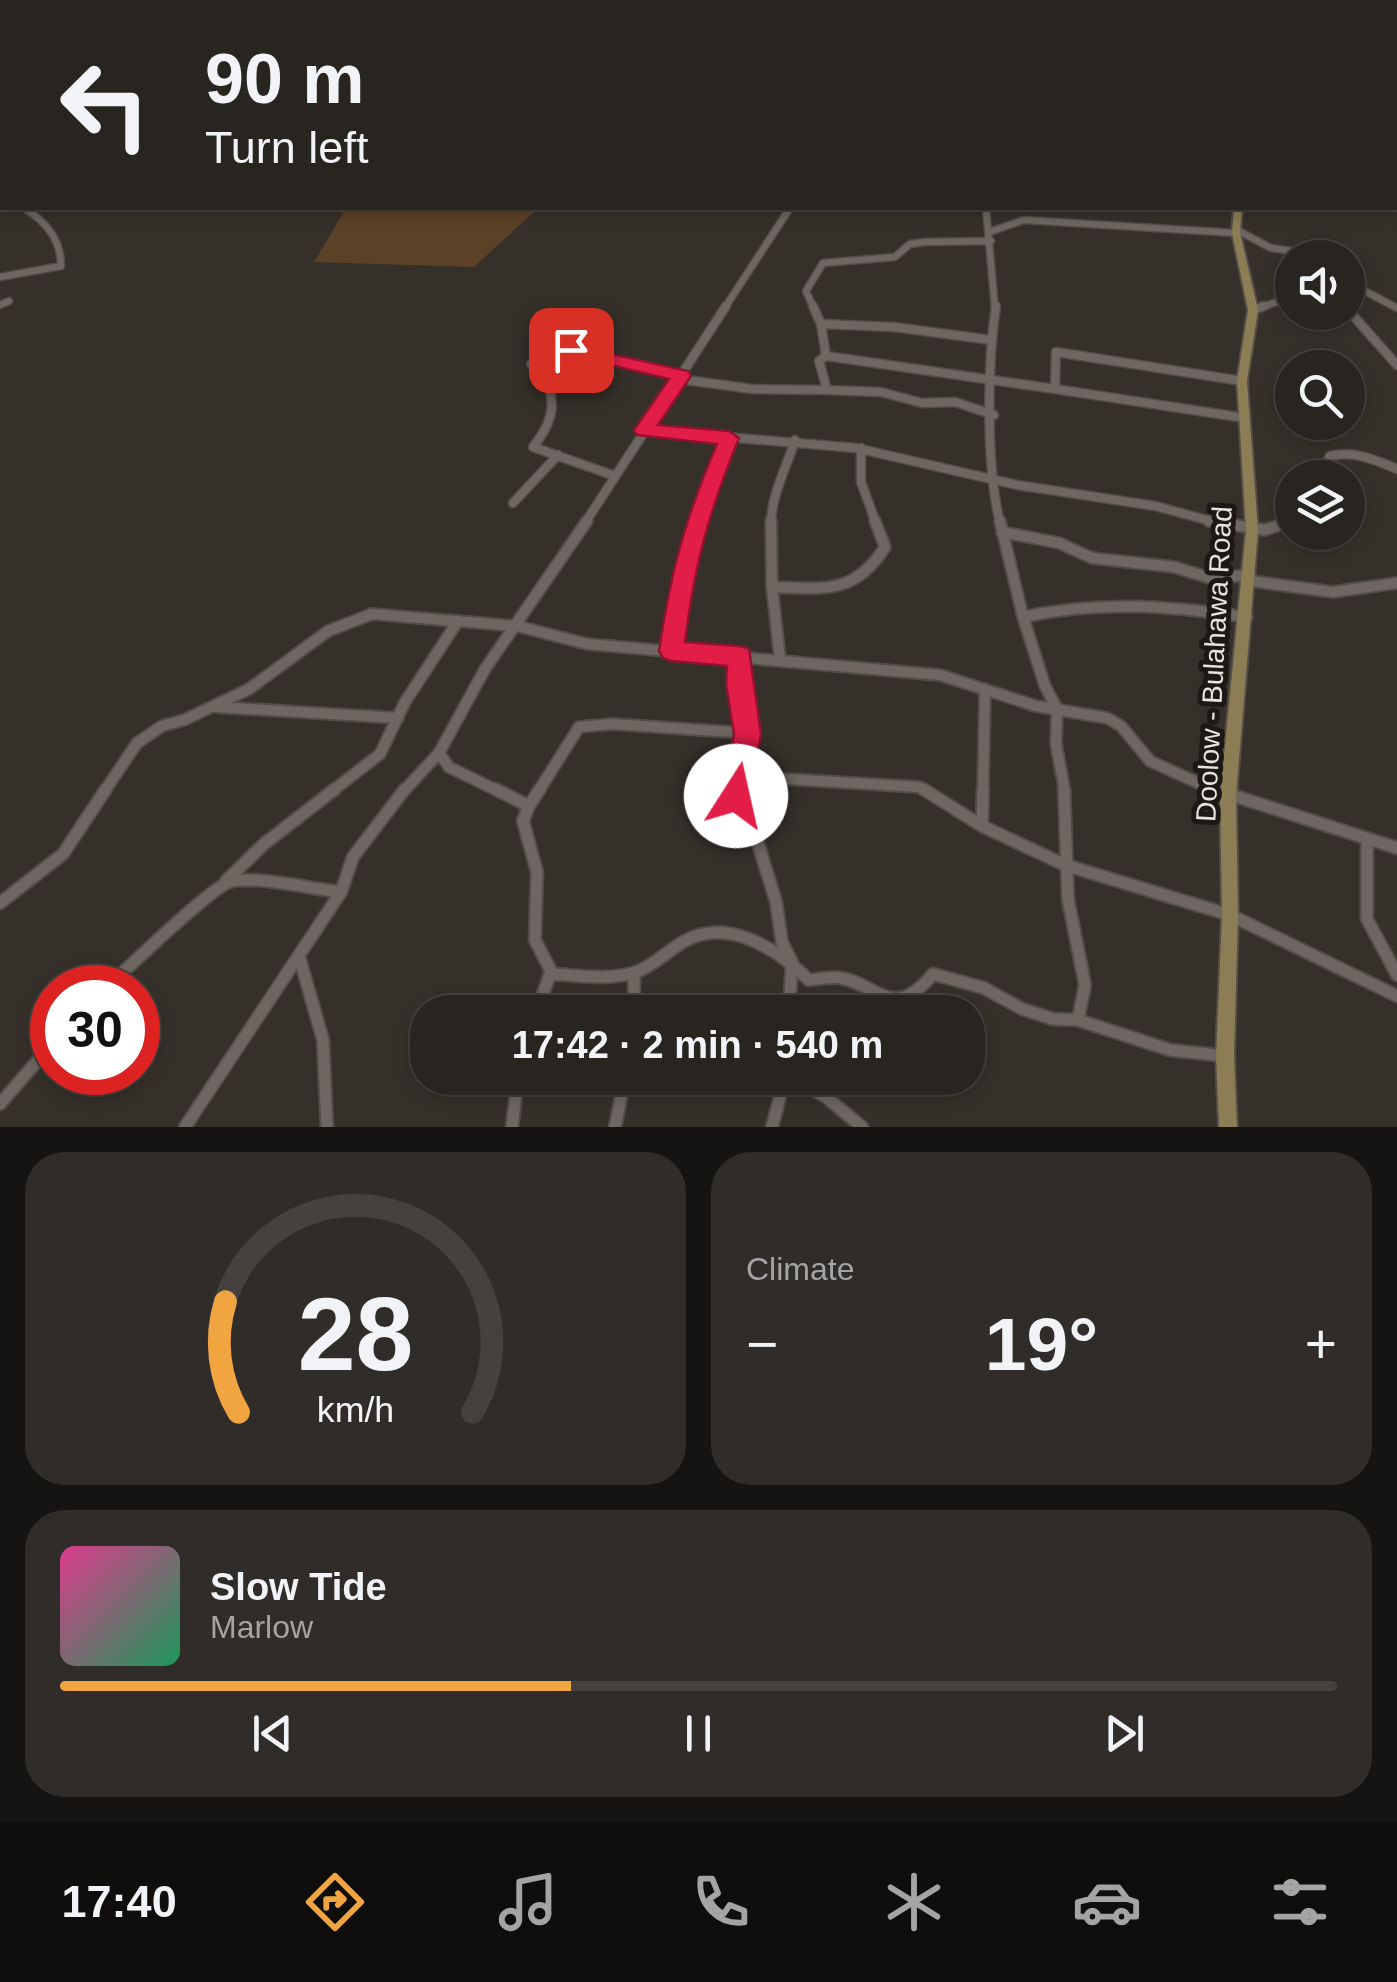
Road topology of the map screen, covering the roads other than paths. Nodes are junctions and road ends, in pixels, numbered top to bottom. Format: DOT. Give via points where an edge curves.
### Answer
graph roads {
  1 [pos="28,210"];
  2 [pos="789,210"];
  3 [pos="986,210"];
  4 [pos="1238,210"];
  5 [pos="1236,231"];
  6 [pos="991,236"];
  7 [pos="1275,249"];
  8 [pos="0,276"];
  9 [pos="1365,291"];
  10 [pos="1275,303"];
  11 [pos="1397,308"];
  12 [pos="1253,310"];
  13 [pos="821,324"];
  14 [pos="1365,329"];
  15 [pos="991,340"];
  16 [pos="826,356"];
  17 [pos="1397,365"];
  18 [pos="680,377"];
  19 [pos="993,377"];
  20 [pos="1242,381"];
  21 [pos="1055,389"];
  22 [pos="827,390"];
  23 [pos="994,414"];
  24 [pos="1245,418"];
  25 [pos="644,430"];
  26 [pos="729,438"];
  27 [pos="795,440"];
  28 [pos="861,448"];
  29 [pos="558,455"];
  30 [pos="1328,460"];
  31 [pos="1397,468"];
  32 [pos="615,476"];
  33 [pos="996,481"];
  34 [pos="513,503"];
  35 [pos="1252,530"];
  36 [pos="1275,531"];
  37 [pos="1002,532"];
  38 [pos="1250,578"];
  39 [pos="1397,583"];
  40 [pos="772,587"];
  41 [pos="1023,617"];
  42 [pos="1247,618"];
  43 [pos="458,620"];
  44 [pos="517,626"];
  45 [pos="671,651"];
  46 [pos="740,656"];
  47 [pos="780,659"];
  48 [pos="985,689"];
  49 [pos="216,706"];
  50 [pos="1057,709"];
  51 [pos="398,718"];
  52 [pos="748,734"];
  53 [pos="439,753"];
  54 [pos="739,776"];
  55 [pos="1228,796"];
  56 [pos="529,806"];
  57 [pos="982,826"];
  58 [pos="1366,839"];
  59 [pos="1397,848"];
  60 [pos="1065,864"];
  61 [pos="226,881"];
  62 [pos="341,892"];
  63 [pos="0,903"];
  64 [pos="1230,915"];
  65 [pos="299,956"];
  66 [pos="792,962"];
  67 [pos="132,965"];
  68 [pos="551,971"];
  69 [pos="634,973"];
  70 [pos="1397,975"];
  71 [pos="542,995"];
  72 [pos="634,995"];
  73 [pos="790,995"];
  74 [pos="1397,996"];
  75 [pos="1078,1020"];
  76 [pos="1225,1056"];
  77 [pos="30,1069"];
  78 [pos="516,1095"];
  79 [pos="621,1095"];
  80 [pos="782,1095"];
  81 [pos="824,1095"];
  82 [pos="0,1104"];
  83 [pos="185,1127"];
  84 [pos="327,1127"];
  85 [pos="512,1127"];
  86 [pos="615,1127"];
  87 [pos="772,1127"];
  88 [pos="862,1127"];
  89 [pos="1228,1127"];
  1 -- 8 [label="street" via="57,242 61,266"];
  2 -- 18 [label="street"];
  3 -- 6 [label="street"];
  4 -- 5 [label="main road, Doolow - Bulahawa Road"];
  5 -- 6 [label="street" via="1024,220"];
  5 -- 7 [label="street"];
  5 -- 12 [label="main road, Doolow - Bulahawa Road"];
  6 -- 13 [label="street" via="910,244 895,257 823,262 806,291"];
  6 -- 15 [label="street" via="997,298"];
  9 -- 11 [label="street"];
  10 -- 12 [label="street"];
  12 -- 20 [label="main road, Doolow - Bulahawa Road"];
  13 -- 15 [label="street"];
  13 -- 16 [label="street"];
  14 -- 17 [label="street"];
  15 -- 19 [label="street"];
  16 -- 19 [label="street"];
  16 -- 22 [label="street" via="819,361"];
  18 -- 22 [label="street" via="752,389"];
  18 -- 25 [label="street"];
  18 -- 29 [label="street" via="571,350 531,364 541,365 557,404 556,418 533,447"];
  19 -- 21 [label="street"];
  19 -- 23 [label="street"];
  20 -- 21 [label="street" via="1056,352"];
  20 -- 24 [label="main road, Doolow - Bulahawa Road"];
  21 -- 24 [label="street"];
  22 -- 23 [label="street" via="955,402"];
  23 -- 33 [label="street"];
  24 -- 35 [label="main road, Doolow - Bulahawa Road"];
  25 -- 26 [label="street"];
  25 -- 32 [label="street"];
  26 -- 27 [label="street"];
  26 -- 45 [label="street" via="697,516"];
  27 -- 28 [label="street"];
  27 -- 40 [label="street" via="772,494"];
  28 -- 33 [label="street"];
  28 -- 40 [label="street" via="862,482 885,546 875,567 838,589"];
  29 -- 32 [label="street"];
  29 -- 34 [label="street"];
  30 -- 31 [label="street" via="1338,453 1364,456"];
  32 -- 44 [label="street"];
  33 -- 35 [label="street"];
  33 -- 37 [label="street"];
  35 -- 36 [label="street"];
  35 -- 38 [label="main road, Doolow - Bulahawa Road"];
  37 -- 38 [label="street" via="1106,561"];
  37 -- 41 [label="street"];
  38 -- 39 [label="street" via="1333,592"];
  38 -- 42 [label="main road, Doolow - Bulahawa Road"];
  40 -- 47 [label="street"];
  41 -- 42 [label="street" via="1116,602"];
  41 -- 50 [label="street"];
  42 -- 55 [label="main road, Doolow - Bulahawa Road"];
  43 -- 44 [label="street"];
  43 -- 49 [label="street" via="372,614 328,632"];
  43 -- 51 [label="street"];
  44 -- 45 [label="street" via="587,644"];
  44 -- 53 [label="street"];
  45 -- 46 [label="street"];
  46 -- 47 [label="street"];
  46 -- 52 [label="street"];
  47 -- 48 [label="street" via="912,670"];
  48 -- 50 [label="street"];
  48 -- 57 [label="street"];
  49 -- 51 [label="street"];
  49 -- 63 [label="street" via="136,743 62,854"];
  50 -- 55 [label="street" via="1107,718 1150,761"];
  50 -- 60 [label="street"];
  51 -- 61 [label="street" via="380,754"];
  52 -- 54 [label="street"];
  52 -- 56 [label="street" via="579,727"];
  53 -- 56 [label="street" via="449,767"];
  53 -- 62 [label="street" via="353,857"];
  54 -- 57 [label="street" via="919,787"];
  54 -- 66 [label="street" via="736,796 761,850"];
  55 -- 58 [label="street"];
  55 -- 64 [label="main road, Doolow - Bulahawa Road"];
  56 -- 68 [label="street" via="523,821 534,845 539,892 532,920 540,957"];
  57 -- 60 [label="street"];
  58 -- 59 [label="street"];
  58 -- 70 [label="street" via="1367,919"];
  60 -- 64 [label="street"];
  60 -- 75 [label="street" via="1083,960"];
  61 -- 62 [label="street" via="258,879"];
  61 -- 67 [label="street"];
  62 -- 65 [label="street"];
  64 -- 74 [label="street"];
  64 -- 76 [label="main road, Doolow - Bulahawa Road"];
  65 -- 83 [label="street"];
  65 -- 84 [label="street" via="323,1044"];
  66 -- 69 [label="street" via="764,944 724,933 695,936"];
  66 -- 73 [label="street"];
  66 -- 75 [label="street" via="808,980 842,978 877,996 896,998 922,988 933,974 1052,1019"];
  68 -- 69 [label="street"];
  68 -- 71 [label="street"];
  69 -- 72 [label="street"];
  75 -- 76 [label="street" via="1170,1050"];
  76 -- 89 [label="main road, Doolow - Bulahawa Road"];
  77 -- 82 [label="street"];
  78 -- 85 [label="street"];
  79 -- 86 [label="street"];
  80 -- 87 [label="street"];
  81 -- 88 [label="street"];
}
